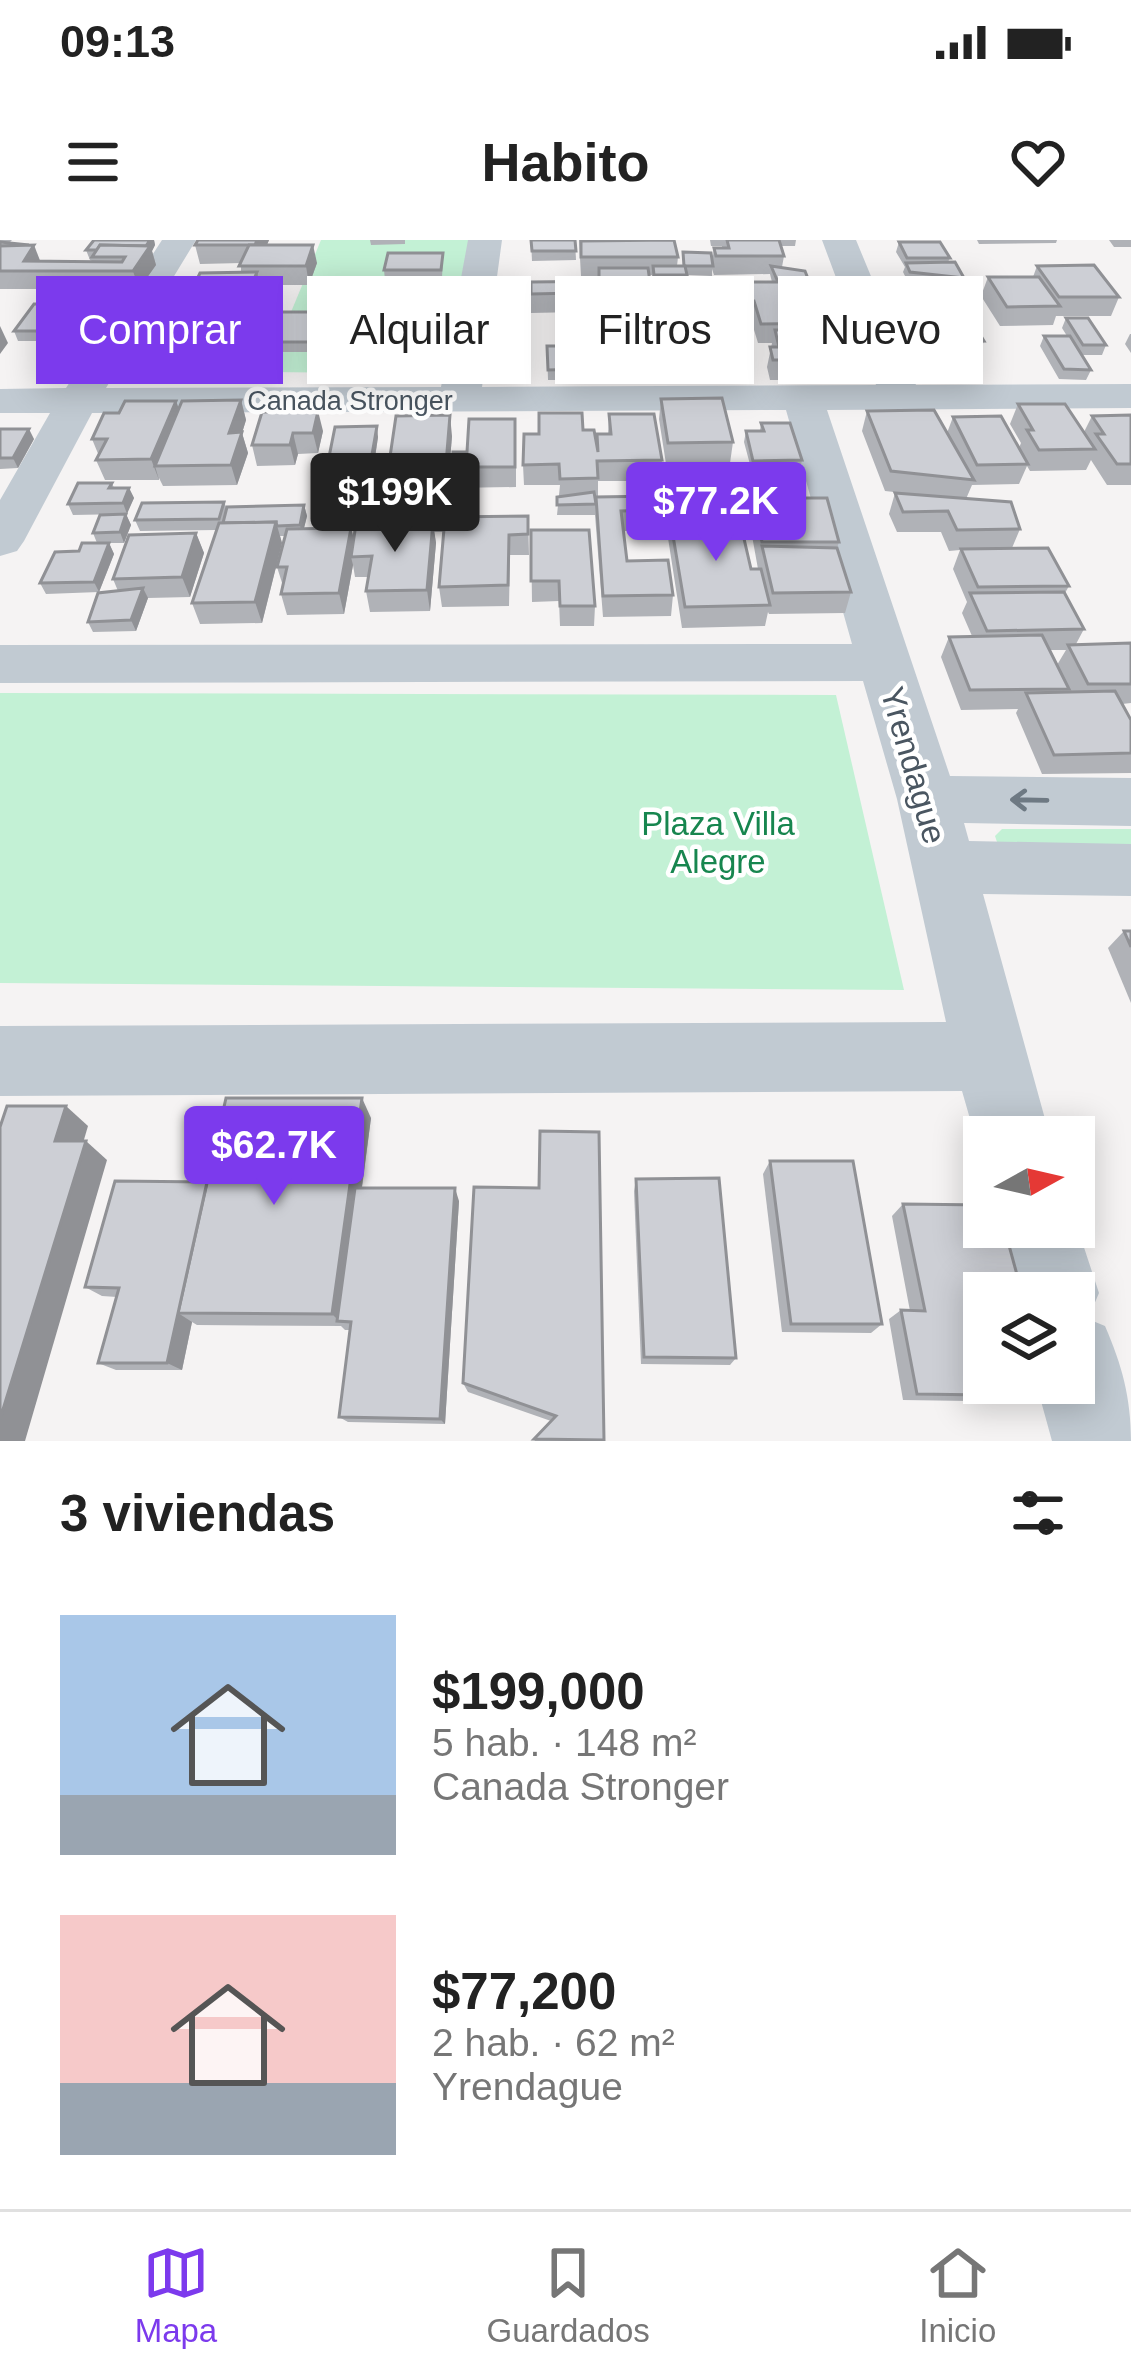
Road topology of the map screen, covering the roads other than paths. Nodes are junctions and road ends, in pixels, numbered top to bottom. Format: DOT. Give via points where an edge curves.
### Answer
graph roads {
  1 [pos="179,240"];
  2 [pos="485,240"];
  3 [pos="839,240"];
  4 [pos="900,396"];
  5 [pos="1131,396"];
  6 [pos="803,398"];
  7 [pos="0,401"];
  8 [pos="79,401"];
  9 [pos="459,401"];
  10 [pos="0,541"];
  11 [pos="884,662"];
  12 [pos="0,664"];
  13 [pos="927,799"];
  14 [pos="1131,802"];
  15 [pos="944,867"];
  16 [pos="1131,870"];
  17 [pos="988,1056"];
  18 [pos="0,1061"];
  19 [pos="1005,1116"];
  20 [pos="1087,1404"];
  21 [pos="1098,1441"];
  1 -- 8 [label="street"];
  2 -- 9 [label="street"];
  3 -- 4 [label="street"];
  4 -- 5 [label="street, Canada Stronger"];
  4 -- 6 [label="street, Canada Stronger"];
  6 -- 9 [label="street, Canada Stronger"];
  6 -- 11 [label="street, Yrendague"];
  7 -- 8 [label="street, Canada Stronger"];
  8 -- 9 [label="street, Canada Stronger"];
  8 -- 10 [label="street"];
  11 -- 12 [label="street"];
  11 -- 13 [label="street, Yrendague"];
  14 -- 13 [label="street, one-way"];
  13 -- 15 [label="street, Yrendague"];
  15 -- 16 [label="street"];
  15 -- 17 [label="street, Yrendague"];
  17 -- 18 [label="street"];
  17 -- 19 [label="street, Yrendague"];
  20 -- 21 [label="street"];
}
